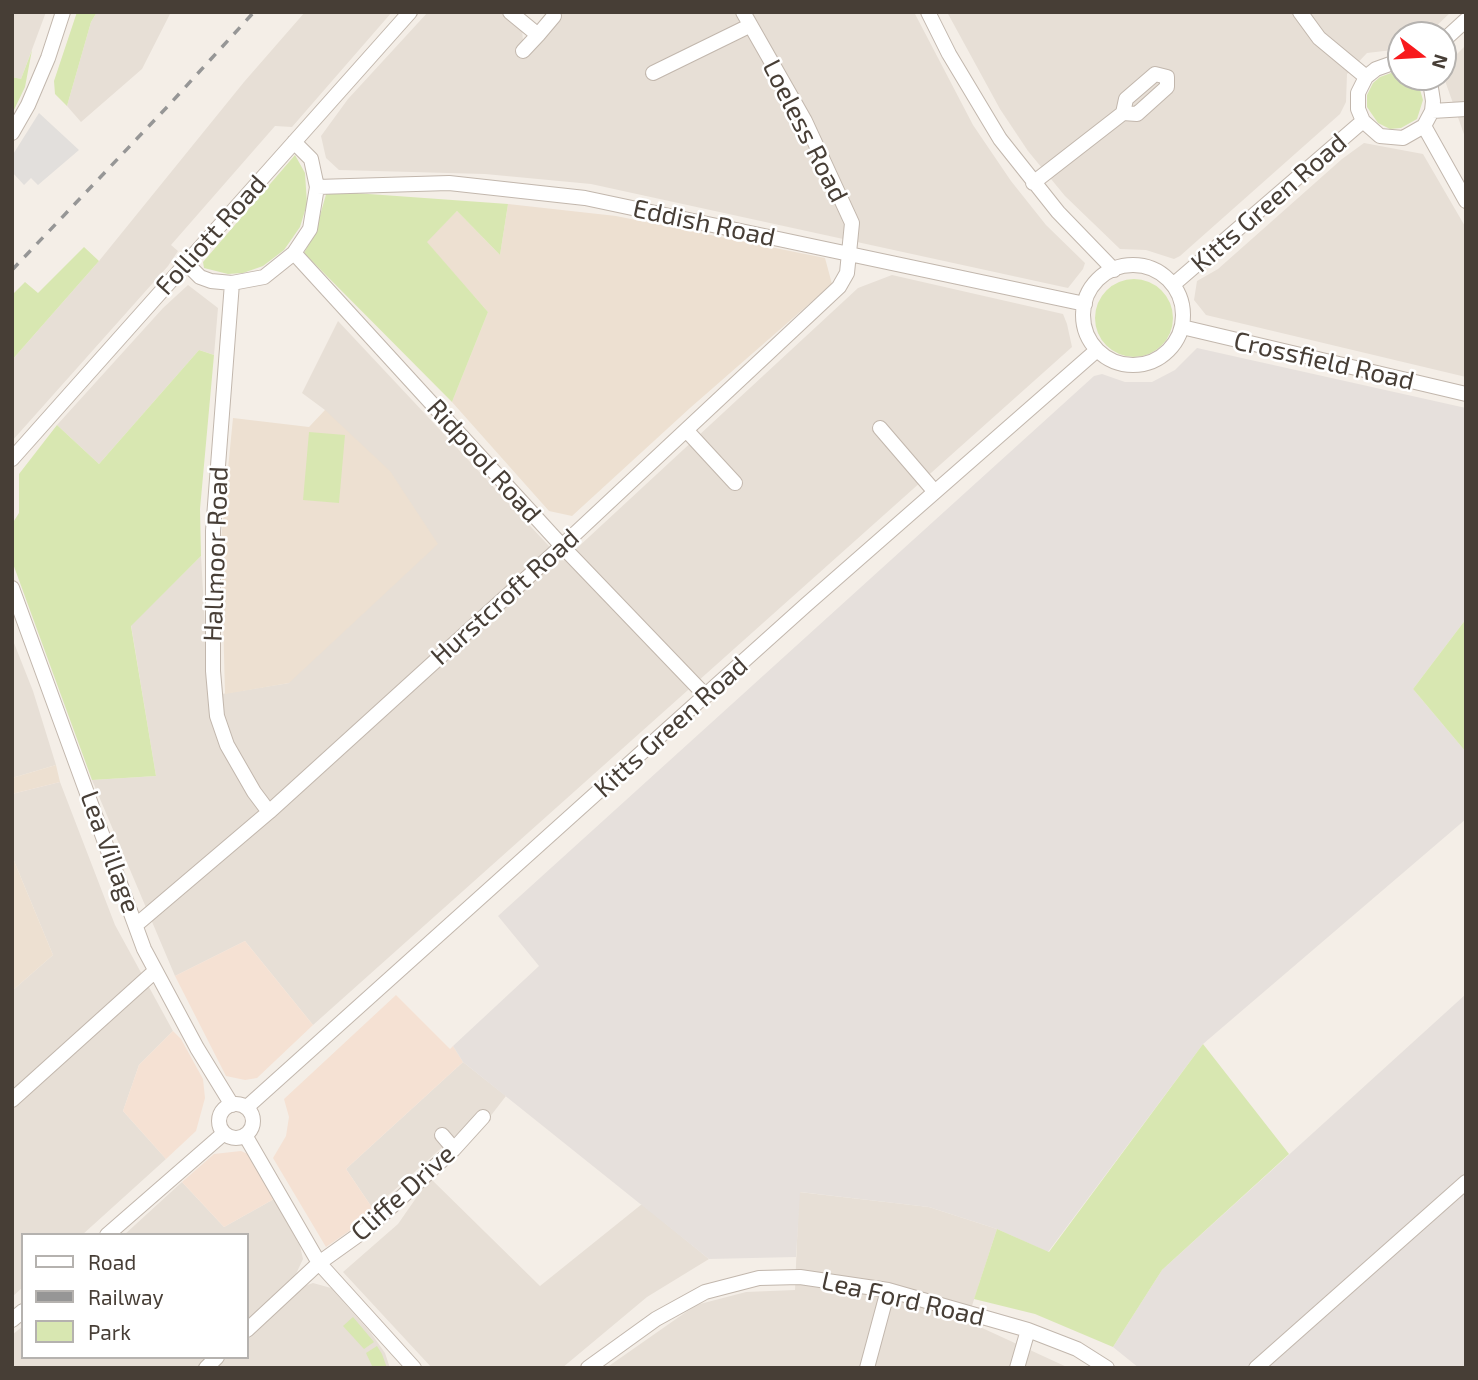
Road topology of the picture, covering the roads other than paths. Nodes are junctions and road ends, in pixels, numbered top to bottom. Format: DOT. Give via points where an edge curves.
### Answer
graph roads {
  1 [pos="63,12"];
  2 [pos="410,12"];
  3 [pos="510,12"];
  4 [pos="928,12"];
  5 [pos="1300,12"];
  6 [pos="554,16"];
  7 [pos="746,19"];
  8 [pos="538,36"];
  9 [pos="523,51"];
  10 [pos="1387,65"];
  11 [pos="653,72"];
  12 [pos="1366,77"];
  13 [pos="1431,91"];
  14 [pos="1466,109"];
  15 [pos="1432,111"];
  16 [pos="1123,113"];
  17 [pos="1363,121"];
  18 [pos="1424,126"];
  19 [pos="12,133"];
  20 [pos="294,142"];
  21 [pos="1033,183"];
  22 [pos="317,187"];
  23 [pos="1466,201"];
  24 [pos="294,253"];
  25 [pos="850,253"];
  26 [pos="186,263"];
  27 [pos="1114,270"];
  28 [pos="232,284"];
  29 [pos="1174,284"];
  30 [pos="1085,304"];
  31 [pos="1182,327"];
  32 [pos="1097,350"];
  33 [pos="1466,394"];
  34 [pos="880,428"];
  35 [pos="687,431"];
  36 [pos="12,459"];
  37 [pos="736,483"];
  38 [pos="935,492"];
  39 [pos="562,546"];
  40 [pos="12,588"];
  41 [pos="706,696"];
  42 [pos="269,812"];
  43 [pos="136,925"];
  44 [pos="154,972"];
  45 [pos="12,1100"];
  46 [pos="232,1105"];
  47 [pos="247,1107"];
  48 [pos="483,1117"];
  49 [pos="223,1134"];
  50 [pos="245,1135"];
  51 [pos="442,1135"];
  52 [pos="454,1149"];
  53 [pos="1466,1182"];
  54 [pos="109,1233"];
  55 [pos="319,1263"];
  56 [pos="888,1290"];
  57 [pos="248,1329"];
  58 [pos="1028,1330"];
  59 [pos="391,1345"];
  60 [pos="396,1368"];
  61 [pos="414,1368"];
  62 [pos="588,1368"];
  63 [pos="867,1368"];
  64 [pos="1017,1368"];
  65 [pos="1107,1368"];
  66 [pos="1256,1368"];
  1 -- 19 [label="street" via="34,91"];
  2 -- 20 [label="street, Folliott Road"];
  3 -- 8 [label="street"];
  4 -- 21 [label="street" via="995,131"];
  5 -- 12 [label="street" via="1319,38"];
  6 -- 8 [label="street"];
  7 -- 11 [label="street"];
  7 -- 25 [label="street, Loeless Road" via="805,121 852,223"];
  8 -- 9 [label="street"];
  10 -- 12 [label="street"];
  12 -- 17 [label="street" via="1357,101"];
  13 -- 15 [label="street"];
  14 -- 15 [label="street"];
  15 -- 18 [label="street"];
  16 -- 21 [label="street"];
  17 -- 18 [label="street" via="1389,138 1403,138"];
  17 -- 29 [label="street, Kitts Green Road"];
  18 -- 23 [label="street"];
  20 -- 22 [label="street" via="311,159"];
  20 -- 26 [label="street, Folliott Road"];
  21 -- 27 [label="street"];
  22 -- 24 [label="street" via="310,229"];
  22 -- 25 [label="street, Eddish Road" via="449,183 585,198"];
  24 -- 28 [label="street" via="264,277"];
  24 -- 39 [label="street, Ridpool Road"];
  25 -- 30 [label="street, Eddish Road"];
  25 -- 35 [label="street, Hurstcroft Road" via="839,287"];
  26 -- 28 [label="street" via="200,277"];
  26 -- 36 [label="street, Folliott Road"];
  27 -- 29 [label="street" via="1132,265 1149,268"];
  27 -- 30 [label="street" via="1095,284"];
  28 -- 42 [label="street, Hallmoor Road" via="213,531 212,671 217,716 227,745"];
  29 -- 31 [label="street" via="1183,311"];
  30 -- 32 [label="street" via="1083,324 1088,341"];
  31 -- 32 [label="street" via="1167,352 1140,366 1116,362"];
  31 -- 33 [label="street, Crossfield Road"];
  32 -- 38 [label="street, Kitts Green Road"];
  34 -- 38 [label="street"];
  35 -- 37 [label="street"];
  35 -- 39 [label="street, Hurstcroft Road"];
  38 -- 41 [label="street, Kitts Green Road"];
  39 -- 41 [label="street, Ridpool Road"];
  39 -- 42 [label="street, Hurstcroft Road"];
  40 -- 43 [label="street, Lea Village"];
  41 -- 47 [label="street, Kitts Green Road"];
  42 -- 43 [label="street, Hurstcroft Road"];
  43 -- 44 [label="street, Lea Village"];
  44 -- 45 [label="street"];
  44 -- 46 [label="street, Lea Village"];
  46 -- 47 [label="street"];
  46 -- 49 [label="street" via="218,1121"];
  47 -- 50 [label="street" via="253,1122"];
  48 -- 52 [label="street, Cliffe Drive"];
  49 -- 50 [label="street" via="234,1139"];
  49 -- 54 [label="street"];
  50 -- 55 [label="street"];
  51 -- 52 [label="street"];
  52 -- 55 [label="street, Cliffe Drive" via="368,1228"];
  53 -- 66 [label="street"];
  55 -- 57 [label="street, Cliffe Drive"];
  55 -- 59 [label="street"];
  56 -- 58 [label="street, Lea Ford Road"];
  56 -- 62 [label="street, Lea Ford Road" via="800,1277 759,1278 722,1287 688,1299"];
  56 -- 63 [label="street"];
  58 -- 64 [label="street"];
  58 -- 65 [label="street, Lea Ford Road" via="1077,1349"];
  59 -- 60 [label="street"];
  59 -- 61 [label="street"];
}
